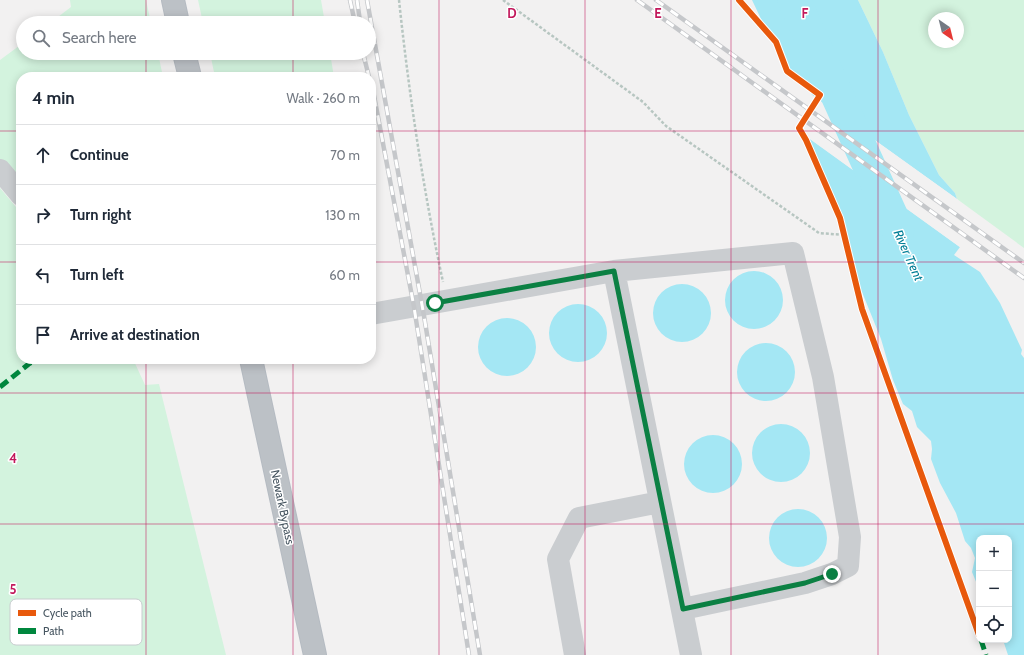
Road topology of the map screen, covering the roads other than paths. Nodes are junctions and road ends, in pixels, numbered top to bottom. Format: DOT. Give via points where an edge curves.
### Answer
graph roads {
  1 [pos="173,0"];
  2 [pos="176,16"];
  3 [pos="186,60"];
  4 [pos="189,72"];
  5 [pos="0,170"];
  6 [pos="16,189"];
  7 [pos="614,271"];
  8 [pos="376,313"];
  9 [pos="252,364"];
  10 [pos="660,502"];
  11 [pos="683,609"];
  12 [pos="315,655"];
  13 [pos="575,655"];
  14 [pos="692,655"];
  1 -- 2 [label="highway"];
  3 -- 4 [label="highway"];
  5 -- 6 [label="lane"];
  7 -- 8 [label="lane"];
  7 -- 10 [label="lane"];
  7 -- 11 [label="lane" via="793,252 823,377 850,537 848,566 805,583"];
  9 -- 12 [label="highway, Newark Bypass"];
  10 -- 11 [label="lane"];
  10 -- 13 [label="lane" via="579,518 558,559"];
  11 -- 14 [label="lane"];
}
